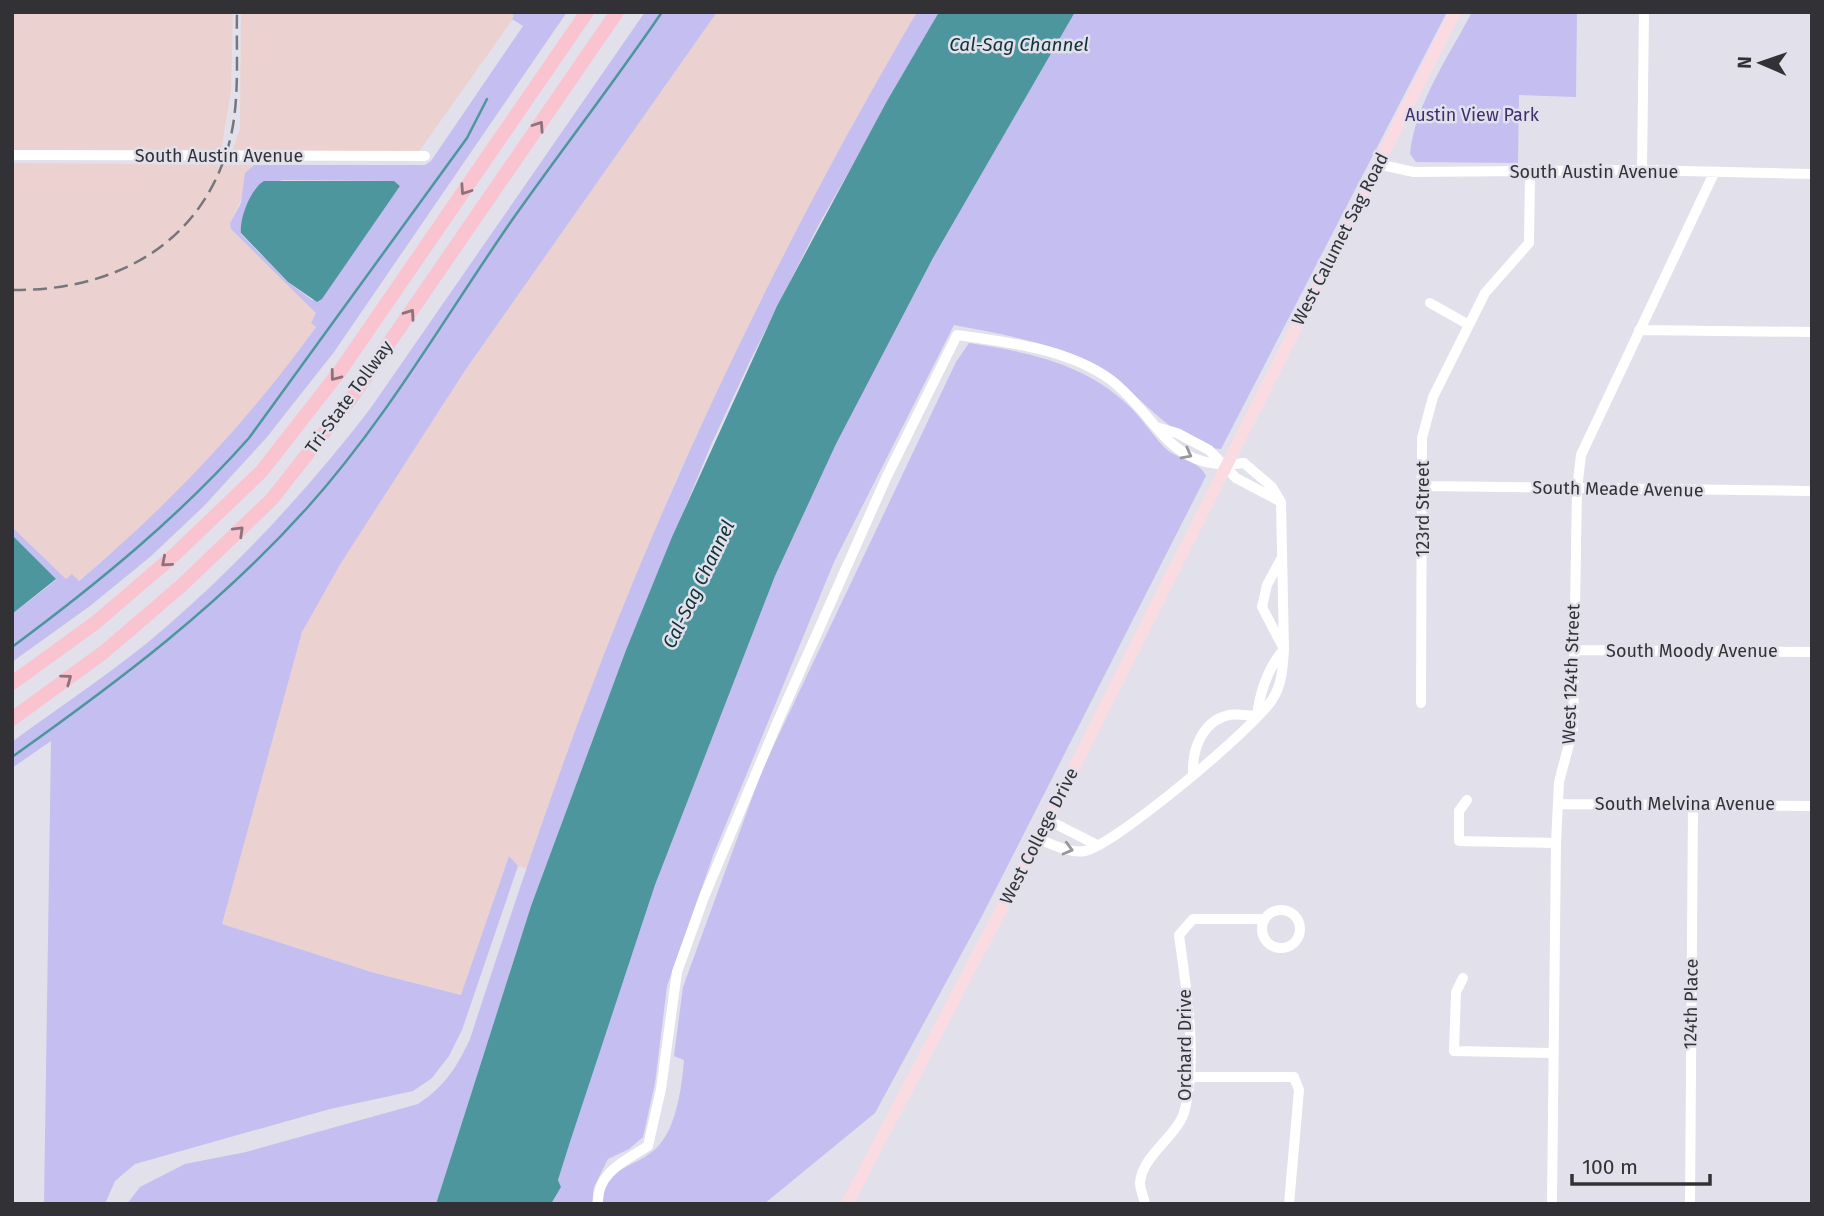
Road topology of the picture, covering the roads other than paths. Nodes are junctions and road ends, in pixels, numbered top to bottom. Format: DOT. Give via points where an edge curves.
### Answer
graph roads {
  1 [pos="587,12"];
  2 [pos="617,12"];
  3 [pos="1455,12"];
  4 [pos="1644,12"];
  5 [pos="12,155"];
  6 [pos="425,156"];
  7 [pos="1377,164"];
  8 [pos="1642,170"];
  9 [pos="1530,173"];
  10 [pos="1714,173"];
  11 [pos="1812,174"];
  12 [pos="1430,303"];
  13 [pos="1469,325"];
  14 [pos="1639,330"];
  15 [pos="1812,332"];
  16 [pos="1226,466"];
  17 [pos="1423,486"];
  18 [pos="1577,489"];
  19 [pos="1812,491"];
  20 [pos="1281,502"];
  21 [pos="1282,558"];
  22 [pos="1284,649"];
  23 [pos="1573,650"];
  24 [pos="1812,652"];
  25 [pos="12,683"];
  26 [pos="1421,703"];
  27 [pos="1257,716"];
  28 [pos="12,719"];
  29 [pos="1193,773"];
  30 [pos="1467,800"];
  31 [pos="1558,804"];
  32 [pos="1693,804"];
  33 [pos="1812,806"];
  34 [pos="1048,820"];
  35 [pos="1038,839"];
  36 [pos="1556,843"];
  37 [pos="1097,845"];
  38 [pos="1264,919"];
  39 [pos="1463,978"];
  40 [pos="1554,1054"];
  41 [pos="1189,1077"];
  42 [pos="598,1204"];
  43 [pos="847,1204"];
  44 [pos="1145,1204"];
  45 [pos="1289,1204"];
  46 [pos="1552,1204"];
  47 [pos="1689,1204"];
  1 -- 25 [label="highway, Tri-State Tollway, one-way" via="340,371 261,472 95,622"];
  28 -- 2 [label="highway, Tri-State Tollway, one-way" via="114,643 272,499 352,397"];
  3 -- 7 [label="main road, West Calumet Sag Road"];
  4 -- 8 [label="street"];
  5 -- 6 [label="street, South Austin Avenue"];
  7 -- 9 [label="street, South Austin Avenue" via="1414,172"];
  7 -- 16 [label="main road, West Calumet Sag Road"];
  8 -- 9 [label="street, South Austin Avenue"];
  8 -- 10 [label="street, South Austin Avenue"];
  9 -- 13 [label="street, 123rd Street" via="1529,243 1485,293"];
  10 -- 11 [label="street, South Austin Avenue"];
  10 -- 14 [label="street, West 124th Street"];
  12 -- 13 [label="street"];
  13 -- 17 [label="street, 123rd Street" via="1425,418"];
  14 -- 15 [label="street"];
  14 -- 18 [label="street, West 124th Street" via="1581,455"];
  16 -- 20 [label="street" via="1236,478"];
  16 -- 20 [label="street" via="1244,463 1272,487"];
  16 -- 34 [label="main road, West College Drive"];
  16 -- 42 [label="street" via="1209,450 1156,427 1110,379 1066,358 1006,341 957,335 887,476 704,897 677,972 648,1146 608,1172 598,1185"];
  17 -- 18 [label="street, South Meade Avenue"];
  17 -- 26 [label="street, 123rd Street"];
  18 -- 19 [label="street, South Meade Avenue"];
  18 -- 23 [label="street, West 124th Street"];
  20 -- 21 [label="street"];
  21 -- 22 [label="street"];
  21 -- 22 [label="street" via="1267,585 1262,607"];
  22 -- 27 [label="street" via="1264,684"];
  23 -- 24 [label="street, South Moody Avenue"];
  23 -- 31 [label="street, West 124th Street" via="1573,729"];
  27 -- 29 [label="street"];
  27 -- 29 [label="street" via="1228,715 1210,726 1196,742"];
  29 -- 37 [label="street" via="1157,806 1110,841"];
  30 -- 36 [label="street" via="1459,811 1459,841"];
  31 -- 32 [label="street, South Melvina Avenue"];
  31 -- 36 [label="street, West 124th Street"];
  32 -- 33 [label="street, South Melvina Avenue"];
  32 -- 47 [label="street, 124th Place"];
  34 -- 35 [label="main road, West College Drive"];
  34 -- 37 [label="street"];
  35 -- 37 [label="street, one-way" via="1079,852"];
  35 -- 43 [label="main road, West College Drive"];
  36 -- 40 [label="street, West 124th Street"];
  38 -- 41 [label="street, Orchard Drive" via="1193,919 1179,935 1188,1001"];
  39 -- 40 [label="street" via="1456,992 1454,1051"];
  40 -- 46 [label="street, West 124th Street"];
  41 -- 44 [label="street, Orchard Drive" via="1185,1111 1140,1182"];
  41 -- 45 [label="street" via="1294,1077 1299,1090"];
}
